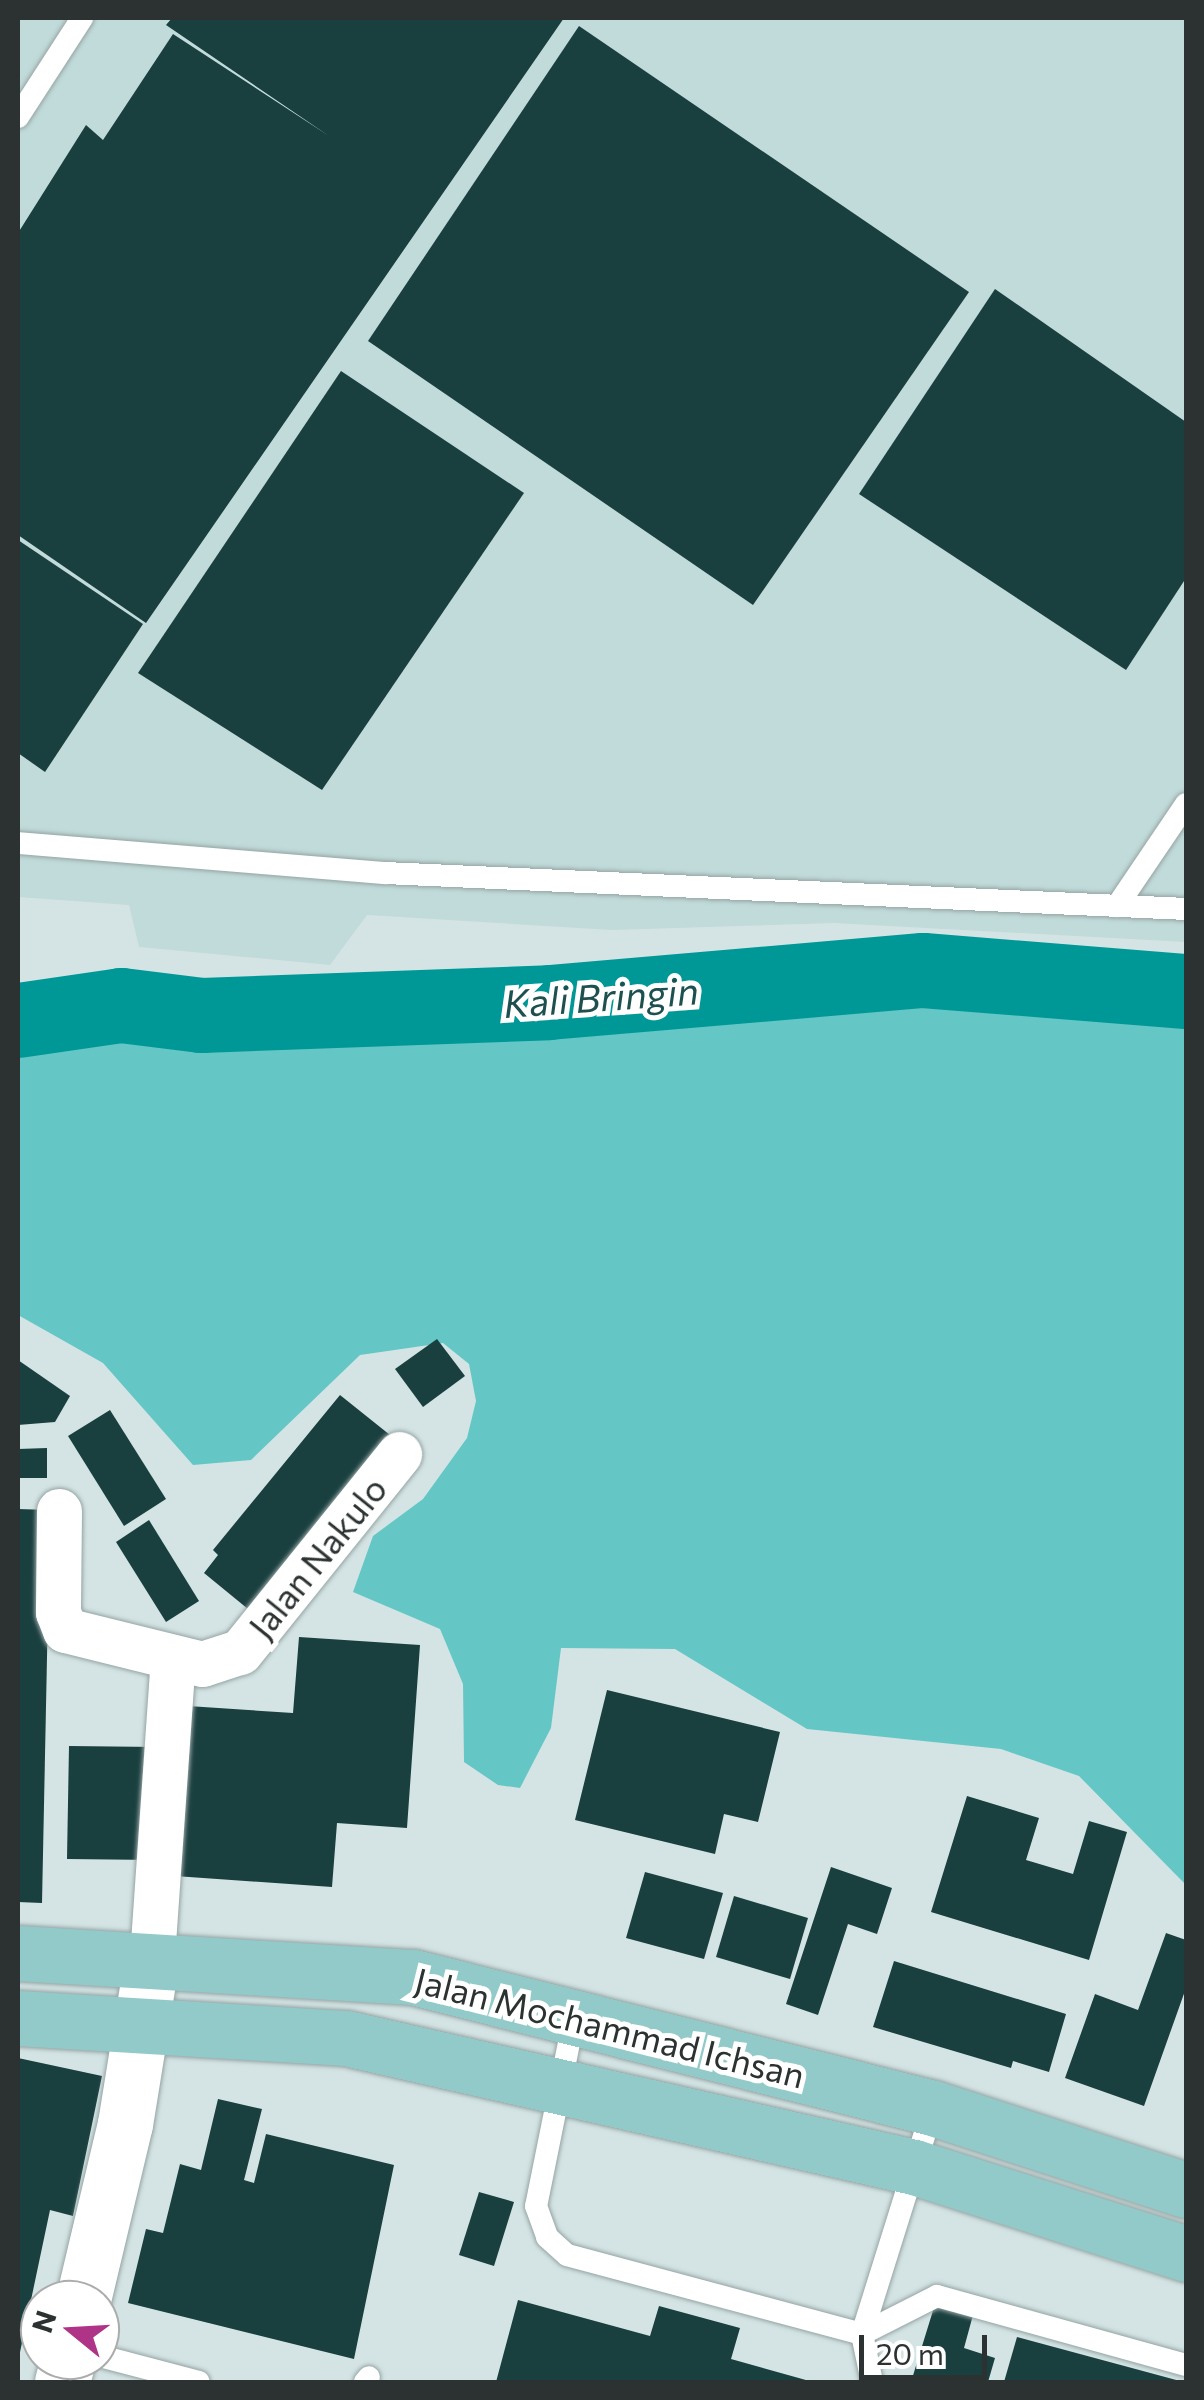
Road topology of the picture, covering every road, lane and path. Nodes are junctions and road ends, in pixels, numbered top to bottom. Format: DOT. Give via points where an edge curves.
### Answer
graph roads {
  1 [pos="82,18"];
  2 [pos="18,117"];
  3 [pos="1186,804"];
  4 [pos="18,844"];
  5 [pos="1117,906"];
  6 [pos="1186,909"];
  7 [pos="399,1454"];
  8 [pos="59,1511"];
  9 [pos="173,1658"];
  10 [pos="18,1954"];
  11 [pos="152,1958"];
  12 [pos="574,2015"];
  13 [pos="18,2018"];
  14 [pos="141,2022"];
  15 [pos="556,2088"];
  16 [pos="932,2108"];
  17 [pos="914,2167"];
  18 [pos="1186,2190"];
  19 [pos="1186,2254"];
  20 [pos="87,2280"];
  21 [pos="862,2334"];
  22 [pos="120,2361"];
  23 [pos="1186,2365"];
  24 [pos="199,2382"];
  25 [pos="872,2382"];
  1 -- 2 [label="lane"];
  3 -- 5 [label="lane"];
  4 -- 5 [label="lane" via="385,874"];
  5 -- 6 [label="lane"];
  7 -- 9 [label="street, Jalan Nakulo" via="240,1652 202,1664"];
  8 -- 9 [label="street, Jalan Nakulo" via="58,1612 65,1630"];
  9 -- 11 [label="street"];
  10 -- 11 [label="main road, Jalan Mochammad Ichsan"];
  11 -- 12 [label="main road, Jalan Mochammad Ichsan" via="413,1976"];
  11 -- 14 [label="street"];
  12 -- 15 [label="lane"];
  12 -- 16 [label="main road, Jalan Mochammad Ichsan"];
  13 -- 14 [label="main road, Jalan Mochammad Ichsan"];
  14 -- 15 [label="main road, Jalan Mochammad Ichsan" via="346,2038"];
  14 -- 20 [label="street"];
  15 -- 17 [label="main road, Jalan Mochammad Ichsan"];
  15 -- 21 [label="lane" via="536,2206 547,2237 567,2255"];
  16 -- 17 [label="lane"];
  16 -- 18 [label="main road, Jalan Mochammad Ichsan"];
  17 -- 19 [label="main road, Jalan Mochammad Ichsan"];
  17 -- 21 [label="lane"];
  21 -- 23 [label="lane" via="937,2296"];
  21 -- 25 [label="lane"];
  22 -- 24 [label="lane"];
}
